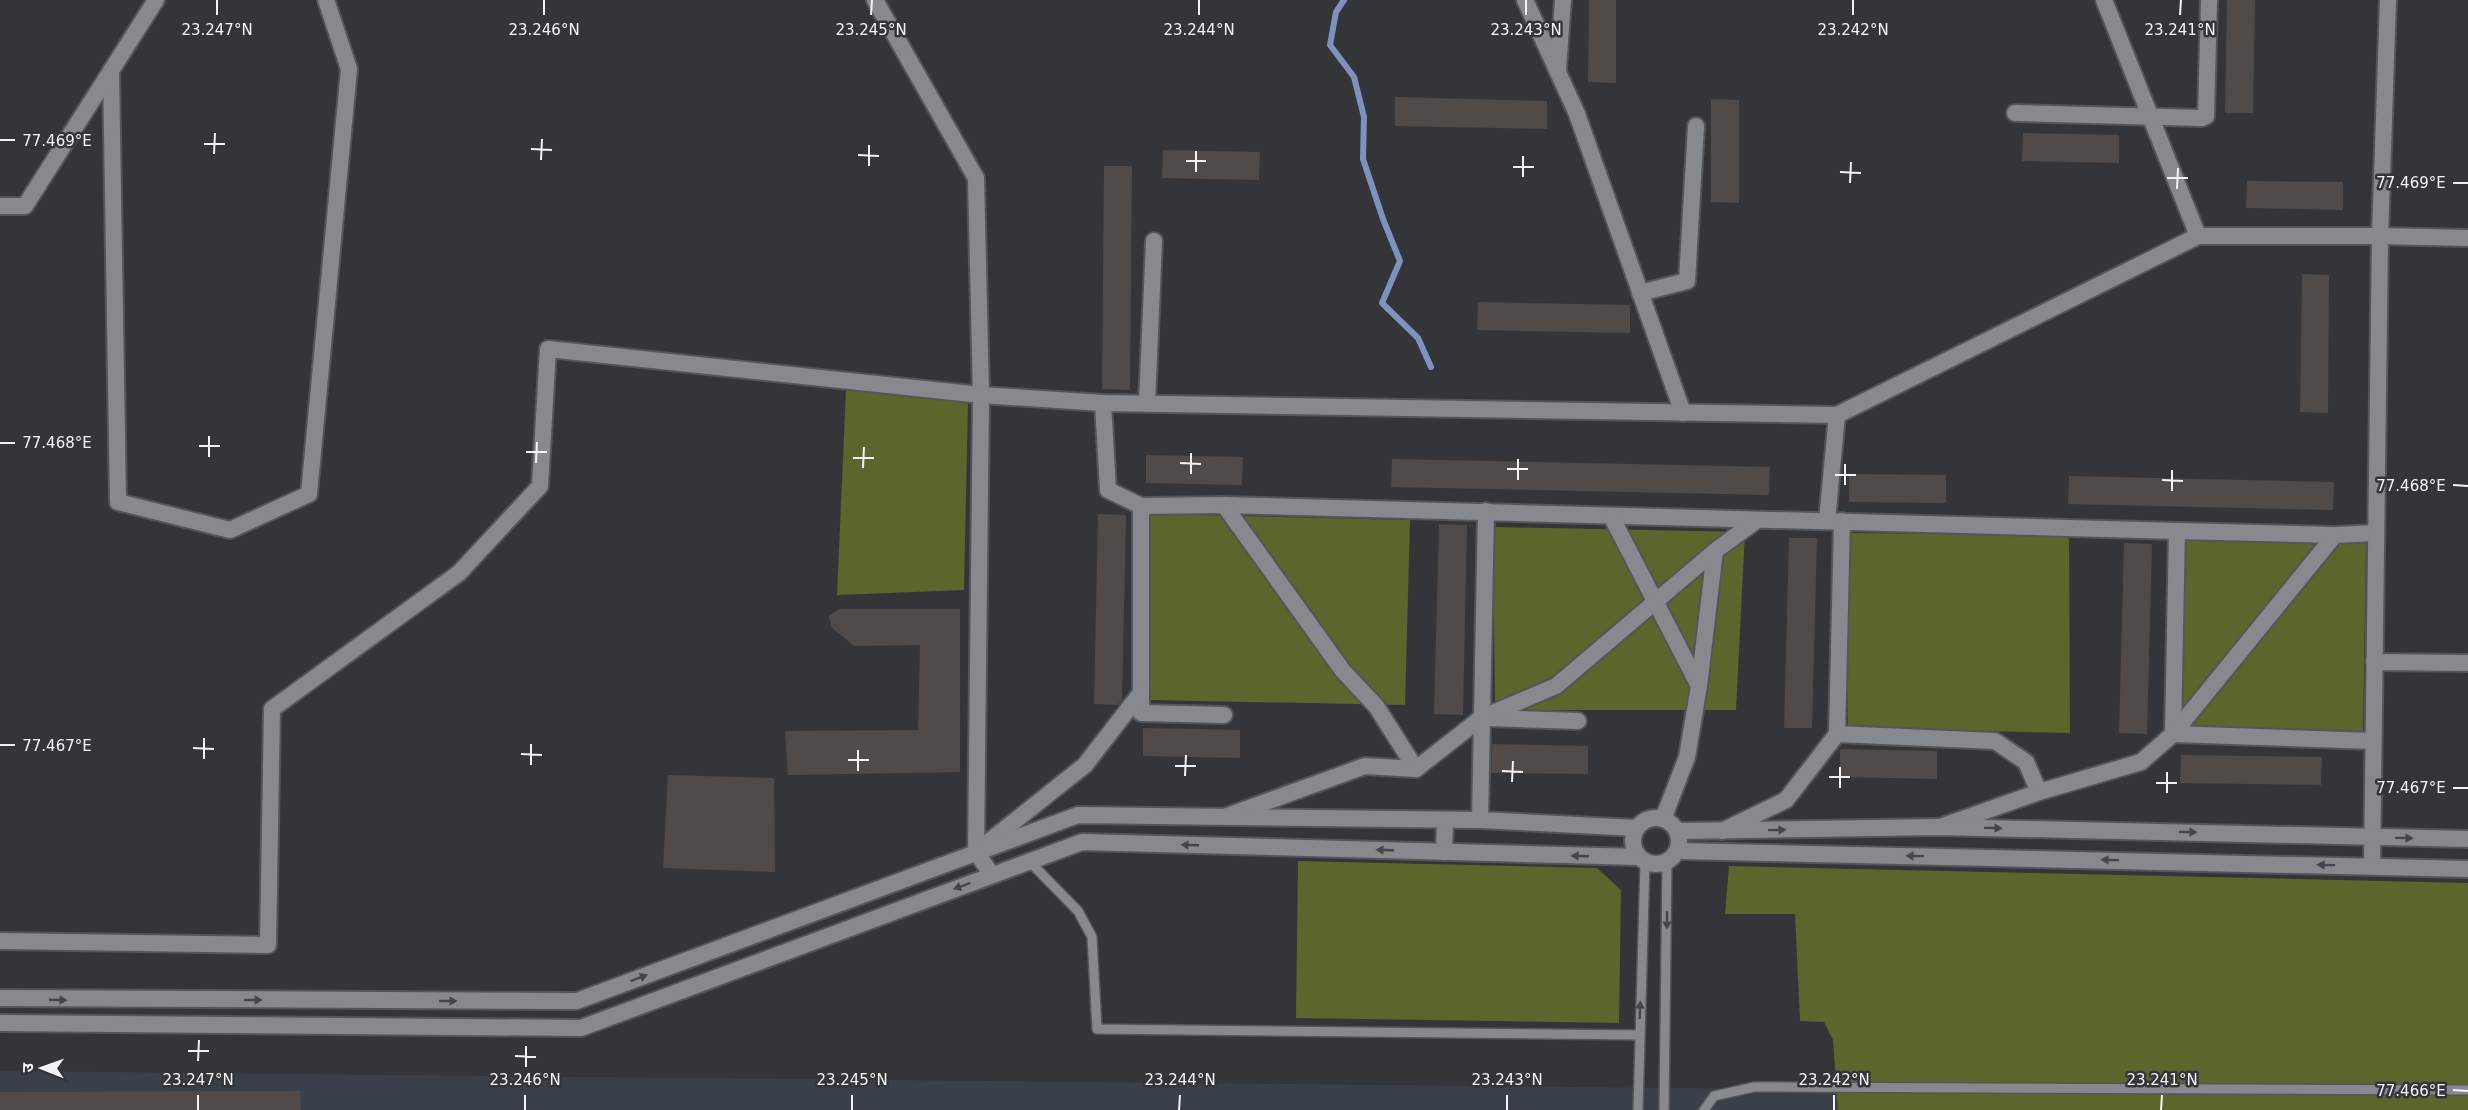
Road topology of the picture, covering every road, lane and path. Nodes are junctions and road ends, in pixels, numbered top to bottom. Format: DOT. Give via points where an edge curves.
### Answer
graph roads {
  1 [pos="156,0"];
  2 [pos="326,0"];
  3 [pos="875,0"];
  4 [pos="1525,0"];
  5 [pos="1563,0"];
  6 [pos="2104,0"];
  7 [pos="2209,0"];
  8 [pos="2388,0"];
  9 [pos="111,71"];
  10 [pos="1558,73"];
  11 [pos="2015,113"];
  12 [pos="2151,117"];
  13 [pos="1696,126"];
  14 [pos="0,206"];
  15 [pos="2198,236"];
  16 [pos="2380,236"];
  17 [pos="2468,238"];
  18 [pos="1154,241"];
  19 [pos="1640,292"];
  20 [pos="981,395"];
  21 [pos="1103,403"];
  22 [pos="1147,403"];
  23 [pos="1683,413"];
  24 [pos="1837,415"];
  25 [pos="1224,505"];
  26 [pos="1141,506"];
  27 [pos="1486,511"];
  28 [pos="1611,516"];
  29 [pos="1757,520"];
  30 [pos="1835,521"];
  31 [pos="2177,531"];
  32 [pos="2376,533"];
  33 [pos="2335,534"];
  34 [pos="1715,551"];
  35 [pos="1656,601"];
  36 [pos="2374,662"];
  37 [pos="2468,663"];
  38 [pos="1699,686"];
  39 [pos="1140,694"];
  40 [pos="1224,715"];
  41 [pos="1481,718"];
  42 [pos="1578,721"];
  43 [pos="1837,734"];
  44 [pos="2173,734"];
  45 [pos="2373,741"];
  46 [pos="1416,769"];
  47 [pos="2039,792"];
  48 [pos="1223,818"];
  49 [pos="1663,819"];
  50 [pos="1445,820"];
  51 [pos="1480,820"];
  52 [pos="1939,827"];
  53 [pos="1636,828"];
  54 [pos="1677,831"];
  55 [pos="1722,831"];
  56 [pos="2372,837"];
  57 [pos="2468,839"];
  58 [pos="976,852"];
  59 [pos="1444,852"];
  60 [pos="1672,856"];
  61 [pos="1642,860"];
  62 [pos="1029,861"];
  63 [pos="2372,866"];
  64 [pos="2468,869"];
  65 [pos="992,875"];
  66 [pos="0,941"];
  67 [pos="0,998"];
  68 [pos="0,1023"];
  69 [pos="1639,1035"];
  70 [pos="2468,1090"];
  71 [pos="1638,1110"];
  72 [pos="1664,1110"];
  73 [pos="1704,1110"];
  1 -- 9 [label="street"];
  2 -- 9 [label="street" via="349,69 309,494 230,530 118,502"];
  3 -- 20 [label="street" via="976,178"];
  4 -- 10 [label="street"];
  5 -- 10 [label="street"];
  6 -- 12 [label="street"];
  7 -- 12 [label="street" via="2206,116"];
  8 -- 16 [label="street"];
  9 -- 14 [label="street" via="25,206"];
  10 -- 19 [label="street" via="1577,114"];
  11 -- 12 [label="street"];
  12 -- 15 [label="street"];
  13 -- 19 [label="street" via="1688,281"];
  15 -- 16 [label="street"];
  15 -- 24 [label="street"];
  16 -- 17 [label="street"];
  16 -- 32 [label="street"];
  18 -- 22 [label="street"];
  19 -- 23 [label="street"];
  20 -- 21 [label="street"];
  20 -- 58 [label="street"];
  20 -- 66 [label="street" via="548,349 540,486 459,573 272,709 268,945"];
  21 -- 22 [label="street"];
  21 -- 26 [label="street" via="1108,490"];
  22 -- 23 [label="street"];
  23 -- 24 [label="street"];
  24 -- 30 [label="street"];
  25 -- 26 [label="street"];
  25 -- 27 [label="street"];
  25 -- 46 [label="street" via="1343,671 1376,706"];
  26 -- 39 [label="street"];
  27 -- 28 [label="street"];
  27 -- 41 [label="street"];
  28 -- 29 [label="street"];
  28 -- 35 [label="street"];
  29 -- 30 [label="street"];
  29 -- 34 [label="street"];
  30 -- 31 [label="street"];
  30 -- 43 [label="street"];
  31 -- 33 [label="street"];
  31 -- 44 [label="street"];
  32 -- 33 [label="street"];
  32 -- 36 [label="street"];
  33 -- 44 [label="street"];
  34 -- 35 [label="street"];
  34 -- 38 [label="street"];
  35 -- 38 [label="street"];
  35 -- 41 [label="street" via="1556,686"];
  36 -- 37 [label="street"];
  36 -- 45 [label="street"];
  38 -- 49 [label="street" via="1687,757"];
  39 -- 40 [label="street" via="1141,713"];
  39 -- 58 [label="street" via="1085,765"];
  41 -- 42 [label="street"];
  41 -- 46 [label="street"];
  41 -- 51 [label="street"];
  43 -- 47 [label="street" via="1995,741 2026,762"];
  43 -- 55 [label="street" via="1786,800"];
  44 -- 45 [label="street"];
  44 -- 47 [label="street" via="2141,762"];
  45 -- 56 [label="street"];
  46 -- 48 [label="street" via="1365,766"];
  47 -- 52 [label="street"];
  48 -- 50 [label="street"];
  48 -- 58 [label="street" via="1078,815"];
  49 -- 53 [label="street" via="1648,819"];
  49 -- 54 [label="street"];
  50 -- 51 [label="street"];
  50 -- 59 [label="street"];
  51 -- 53 [label="street"];
  55 -- 52 [label="street, one-way"];
  52 -- 56 [label="street, one-way"];
  53 -- 61 [label="street" via="1632,843"];
  54 -- 55 [label="street"];
  54 -- 60 [label="street" via="1679,843"];
  56 -- 57 [label="street, one-way"];
  56 -- 63 [label="street"];
  58 -- 65 [label="street"];
  67 -- 58 [label="street, one-way" via="577,1001"];
  61 -- 59 [label="street, one-way"];
  59 -- 62 [label="street, one-way" via="1082,842"];
  60 -- 61 [label="street" via="1660,865"];
  63 -- 60 [label="street, one-way"];
  60 -- 72 [label="lane, one-way"];
  69 -- 61 [label="lane, one-way"];
  62 -- 65 [label="street"];
  62 -- 69 [label="lane" via="1078,911 1092,937 1097,1029"];
  63 -- 64 [label="street"];
  65 -- 68 [label="street, one-way" via="581,1028"];
  69 -- 71 [label="lane"];
  70 -- 73 [label="lane" via="1754,1087 1714,1096"];
}
